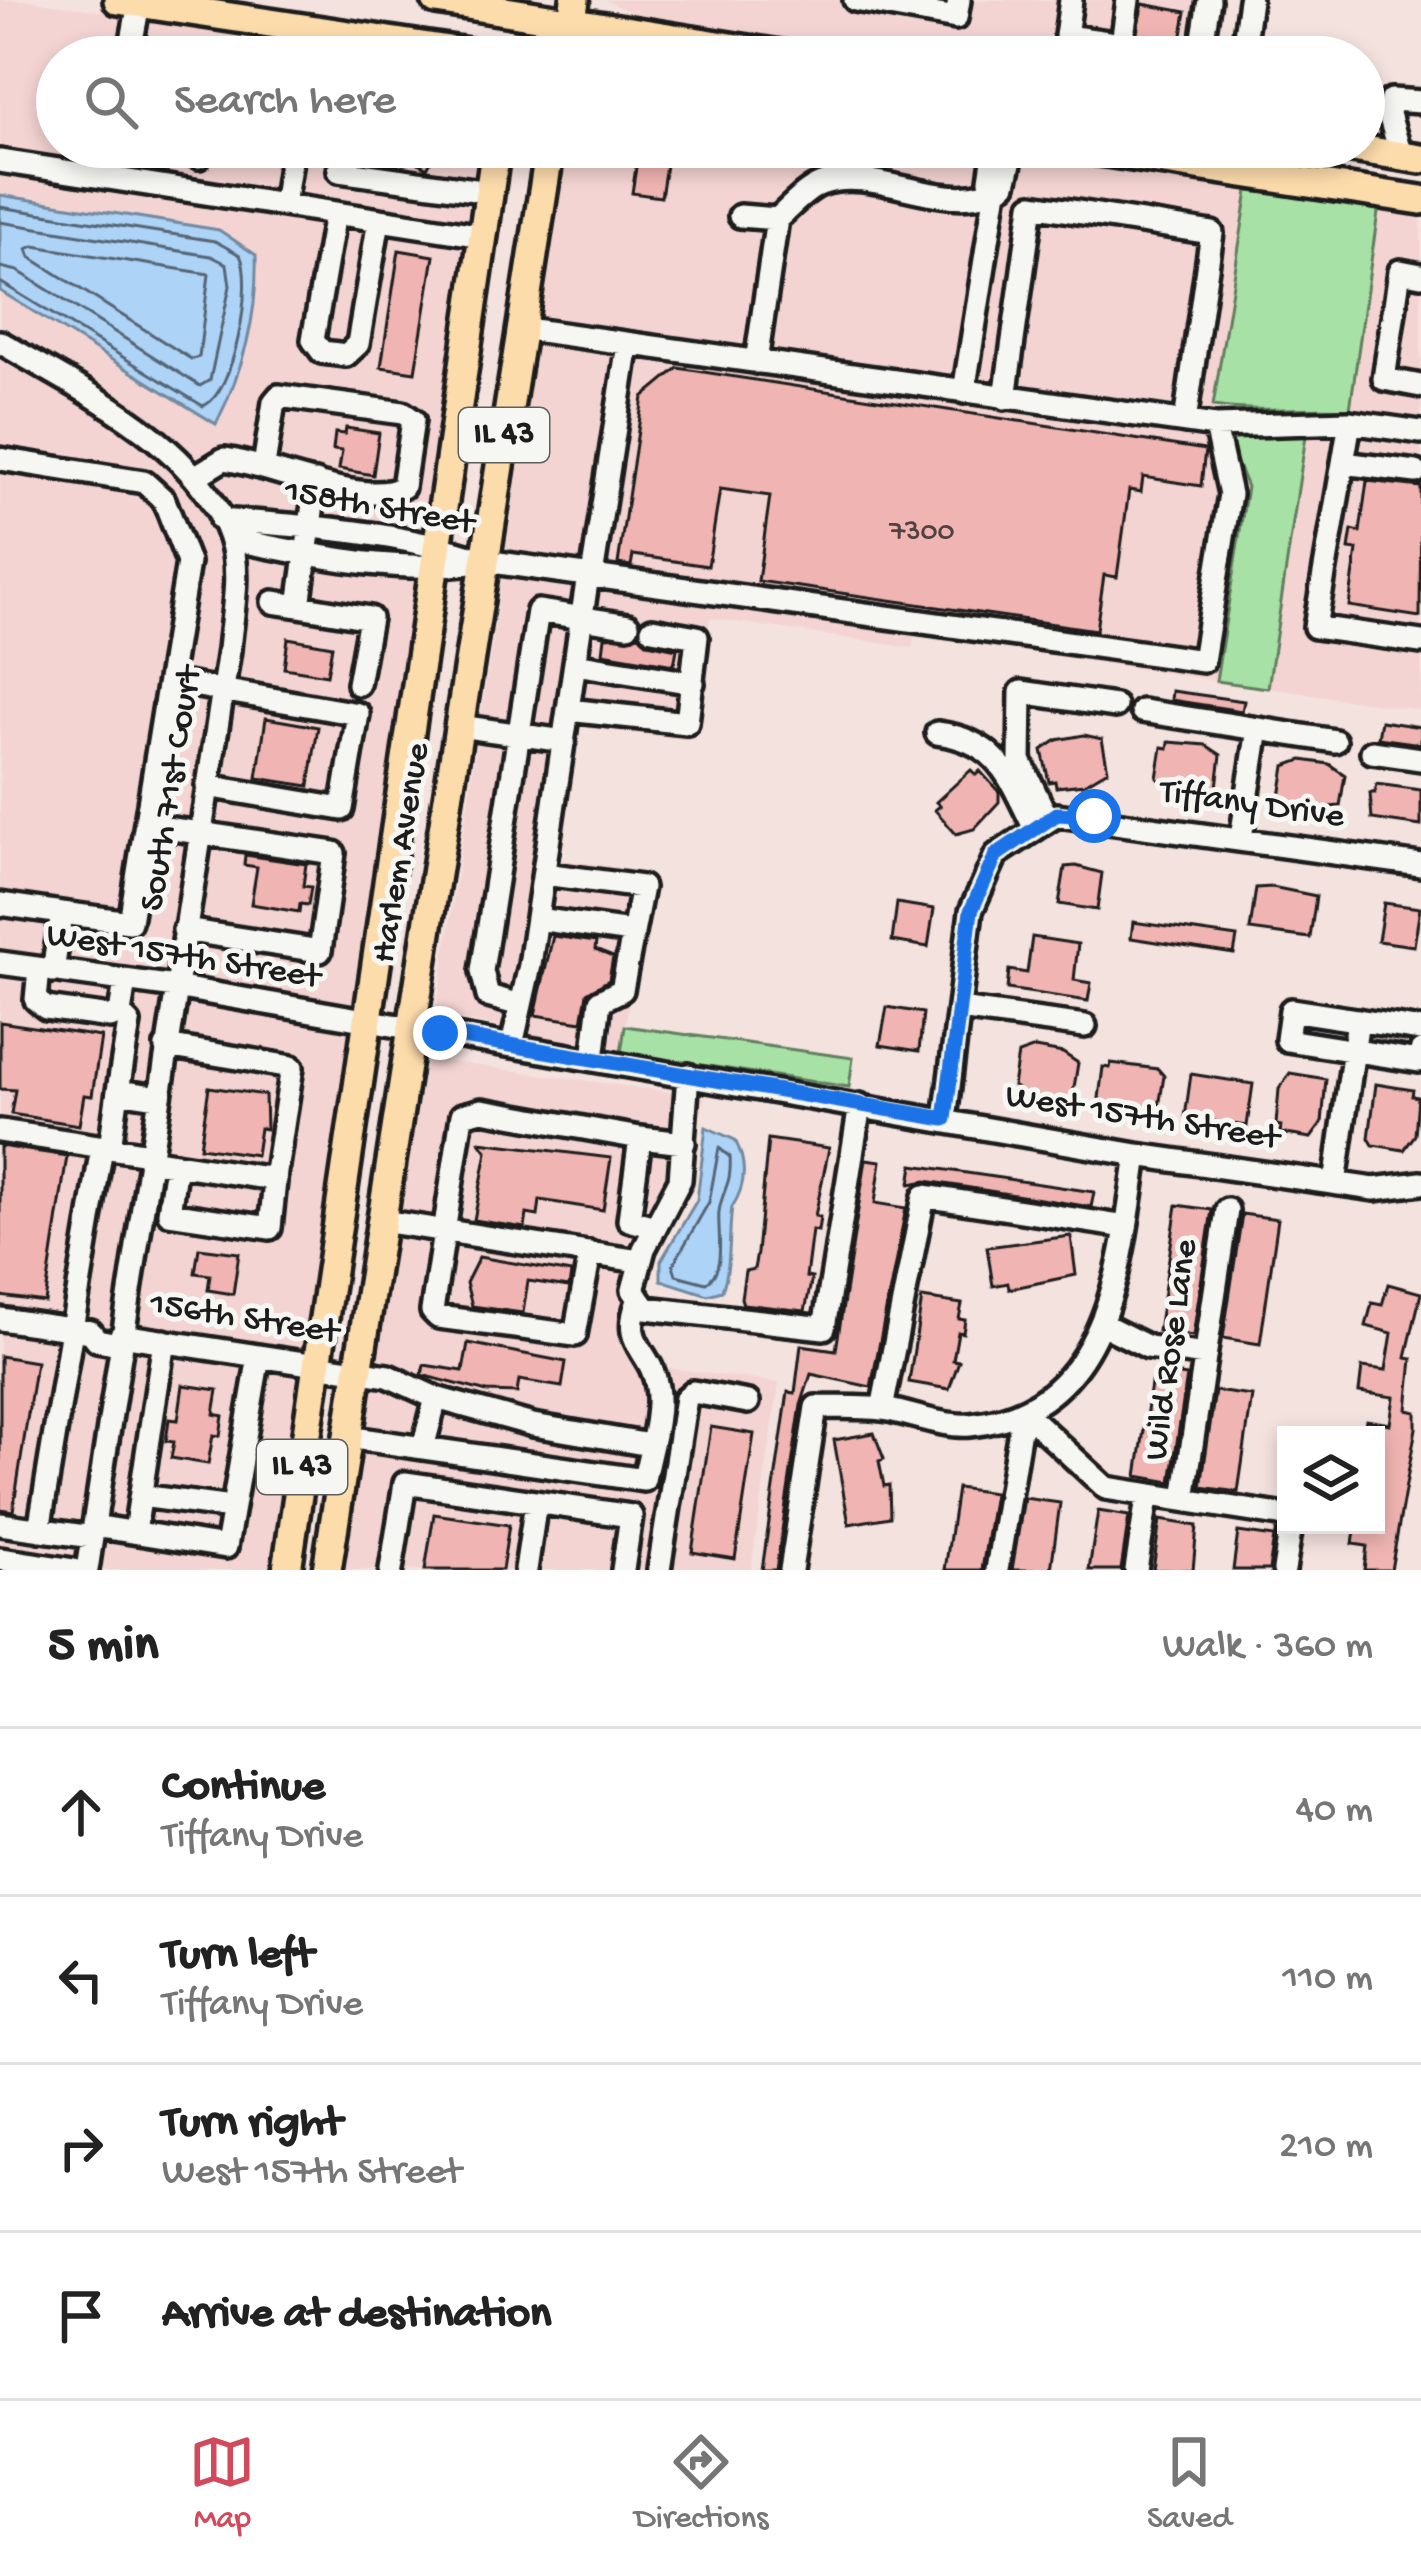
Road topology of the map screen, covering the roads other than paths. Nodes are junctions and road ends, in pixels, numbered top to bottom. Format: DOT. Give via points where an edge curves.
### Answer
graph roads {
  1 [pos="436,0"];
  2 [pos="958,0"];
  3 [pos="1071,0"];
  4 [pos="1128,0"];
  5 [pos="850,1"];
  6 [pos="1204,1"];
  7 [pos="129,2"];
  8 [pos="1249,4"];
  9 [pos="516,6"];
  10 [pos="573,11"];
  11 [pos="129,36"];
  12 [pos="278,36"];
  13 [pos="512,36"];
  14 [pos="693,36"];
  15 [pos="1066,36"];
  16 [pos="1123,36"];
  17 [pos="1202,36"];
  18 [pos="1245,36"];
  19 [pos="1421,103"];
  20 [pos="1389,114"];
  21 [pos="1385,118"];
  22 [pos="1411,158"];
  23 [pos="0,161"];
  24 [pos="36,167"];
  25 [pos="44,168"];
  26 [pos="109,168"];
  27 [pos="290,168"];
  28 [pos="340,168"];
  29 [pos="493,168"];
  30 [pos="546,168"];
  31 [pos="992,168"];
  32 [pos="1009,168"];
  33 [pos="1211,168"];
  34 [pos="107,178"];
  35 [pos="442,185"];
  36 [pos="996,190"];
  37 [pos="490,192"];
  38 [pos="1421,200"];
  39 [pos="284,205"];
  40 [pos="334,213"];
  41 [pos="740,216"];
  42 [pos="777,219"];
  43 [pos="379,220"];
  44 [pos="434,228"];
  45 [pos="484,236"];
  46 [pos="1421,275"];
  47 [pos="519,328"];
  48 [pos="628,344"];
  49 [pos="4,353"];
  50 [pos="756,362"];
  51 [pos="1421,386"];
  52 [pos="964,392"];
  53 [pos="1005,398"];
  54 [pos="1185,422"];
  55 [pos="1350,422"];
  56 [pos="1215,426"];
  57 [pos="1421,432"];
  58 [pos="166,448"];
  59 [pos="0,459"];
  60 [pos="1343,463"];
  61 [pos="265,466"];
  62 [pos="1416,472"];
  63 [pos="196,476"];
  64 [pos="144,482"];
  65 [pos="316,482"];
  66 [pos="311,526"];
  67 [pos="226,530"];
  68 [pos="307,554"];
  69 [pos="438,557"];
  70 [pos="485,561"];
  71 [pos="590,575"];
  72 [pos="273,602"];
  73 [pos="299,606"];
  74 [pos="582,617"];
  75 [pos="628,625"];
  76 [pos="652,628"];
  77 [pos="1421,642"];
  78 [pos="575,664"];
  79 [pos="169,681"];
  80 [pos="694,683"];
  81 [pos="358,684"];
  82 [pos="222,691"];
  83 [pos="1115,706"];
  84 [pos="568,710"];
  85 [pos="1142,711"];
  86 [pos="459,726"];
  87 [pos="1258,729"];
  88 [pos="937,733"];
  89 [pos="520,735"];
  90 [pos="564,741"];
  91 [pos="1335,741"];
  92 [pos="1372,752"];
  93 [pos="1421,759"];
  94 [pos="207,786"];
  95 [pos="1042,824"];
  96 [pos="146,825"];
  97 [pos="200,832"];
  98 [pos="1241,838"];
  99 [pos="1421,865"];
  100 [pos="544,874"];
  101 [pos="0,904"];
  102 [pos="62,914"];
  103 [pos="537,919"];
  104 [pos="184,930"];
  105 [pos="631,932"];
  106 [pos="0,963"];
  107 [pos="46,970"];
  108 [pos="125,980"];
  109 [pos="175,987"];
  110 [pos="521,1005"];
  111 [pos="959,1009"];
  112 [pos="120,1014"];
  113 [pos="370,1020"];
  114 [pos="1358,1020"];
  115 [pos="1085,1026"];
  116 [pos="412,1028"];
  117 [pos="1421,1030"];
  118 [pos="512,1045"];
  119 [pos="166,1046"];
  120 [pos="1353,1051"];
  121 [pos="1421,1051"];
  122 [pos="593,1059"];
  123 [pos="688,1075"];
  124 [pos="118,1090"];
  125 [pos="158,1097"];
  126 [pos="860,1105"];
  127 [pos="945,1119"];
  128 [pos="0,1131"];
  129 [pos="640,1138"];
  130 [pos="684,1142"];
  131 [pos="106,1148"];
  132 [pos="1137,1155"];
  133 [pos="148,1157"];
  134 [pos="176,1164"];
  135 [pos="276,1172"];
  136 [pos="1421,1183"];
  137 [pos="1335,1184"];
  138 [pos="1227,1210"];
  139 [pos="382,1222"];
  140 [pos="655,1227"];
  141 [pos="1126,1227"];
  142 [pos="442,1231"];
  143 [pos="590,1253"];
  144 [pos="639,1261"];
  145 [pos="638,1301"];
  146 [pos="0,1319"];
  147 [pos="1104,1325"];
  148 [pos="82,1331"];
  149 [pos="121,1335"];
  150 [pos="164,1341"];
  151 [pos="1205,1355"];
  152 [pos="259,1356"];
  153 [pos="318,1364"];
  154 [pos="358,1371"];
  155 [pos="436,1397"];
  156 [pos="748,1402"];
  157 [pos="882,1409"];
  158 [pos="1023,1412"];
  159 [pos="347,1437"];
  160 [pos="650,1445"];
  161 [pos="423,1448"];
  162 [pos="447,1452"];
  163 [pos="644,1480"];
  164 [pos="672,1485"];
  165 [pos="442,1489"];
  166 [pos="141,1496"];
  167 [pos="1148,1498"];
  168 [pos="1184,1499"];
  169 [pos="536,1502"];
  170 [pos="231,1508"];
  171 [pos="1277,1514"];
  172 [pos="0,1524"];
  173 [pos="39,1530"];
  174 [pos="93,1532"];
  175 [pos="136,1532"];
  176 [pos="1290,1534"];
  177 [pos="0,1559"];
  178 [pos="73,1570"];
  179 [pos="87,1570"];
  180 [pos="287,1570"];
  181 [pos="327,1570"];
  182 [pos="391,1570"];
  183 [pos="526,1570"];
  184 [pos="623,1570"];
  185 [pos="659,1570"];
  186 [pos="791,1570"];
  187 [pos="998,1570"];
  188 [pos="1136,1570"];
  189 [pos="1284,1570"];
  1 -- 9 [label="main road"];
  2 -- 5 [label="street" via="956,18"];
  3 -- 15 [label="street"];
  4 -- 16 [label="street"];
  6 -- 8 [label="street"];
  6 -- 17 [label="street"];
  7 -- 11 [label="street"];
  7 -- 12 [label="main road"];
  8 -- 18 [label="street"];
  9 -- 10 [label="main road"];
  9 -- 13 [label="main road"];
  10 -- 14 [label="main road"];
  19 -- 20 [label="street" via="1391,100"];
  20 -- 21 [label="street"];
  20 -- 22 [label="street"];
  23 -- 24 [label="street"];
  25 -- 34 [label="street"];
  26 -- 34 [label="street"];
  27 -- 39 [label="street"];
  28 -- 35 [label="street"];
  29 -- 37 [label="main road, Harlem Avenue / IL 43"];
  30 -- 47 [label="main road, Harlem Avenue / IL 43"];
  31 -- 36 [label="street"];
  32 -- 36 [label="street"];
  33 -- 38 [label="main road"];
  34 -- 39 [label="street"];
  35 -- 37 [label="street"];
  35 -- 44 [label="street"];
  36 -- 42 [label="street" via="954,196 845,180 818,185"];
  36 -- 52 [label="street"];
  37 -- 45 [label="main road, Harlem Avenue / IL 43"];
  39 -- 40 [label="street"];
  40 -- 43 [label="street"];
  40 -- 43 [label="street" via="313,340 322,352 346,355 358,344"];
  41 -- 42 [label="street"];
  42 -- 50 [label="street"];
  43 -- 44 [label="street"];
  44 -- 45 [label="street"];
  45 -- 69 [label="main road, Harlem Avenue / IL 43"];
  46 -- 51 [label="street" via="1400,271 1384,380"];
  47 -- 48 [label="street"];
  47 -- 70 [label="main road, Harlem Avenue / IL 43"];
  48 -- 50 [label="street"];
  48 -- 71 [label="street"];
  49 -- 58 [label="street, South 71st Court"];
  50 -- 52 [label="street"];
  52 -- 53 [label="street"];
  53 -- 54 [label="street"];
  53 -- 54 [label="street" via="1032,205 1212,233"];
  54 -- 56 [label="street"];
  55 -- 56 [label="street"];
  55 -- 57 [label="street"];
  55 -- 60 [label="street"];
  56 -- 71 [label="street, 158th Street" via="1230,494 1203,661"];
  58 -- 63 [label="street, South 71st Court"];
  58 -- 64 [label="street"];
  59 -- 64 [label="street"];
  60 -- 62 [label="street"];
  60 -- 77 [label="street" via="1315,627"];
  61 -- 63 [label="street" via="224,459"];
  61 -- 65 [label="street"];
  61 -- 65 [label="street" via="280,396 413,420 403,488 392,494"];
  63 -- 67 [label="street, South 71st Court"];
  64 -- 79 [label="street" via="164,500 188,562"];
  65 -- 66 [label="street"];
  66 -- 67 [label="street, 158th Street"];
  66 -- 68 [label="street"];
  66 -- 69 [label="street, 158th Street"];
  67 -- 68 [label="street, 158th Street"];
  67 -- 82 [label="street, South 71st Court" via="236,574"];
  68 -- 69 [label="street, 158th Street"];
  68 -- 73 [label="street"];
  69 -- 70 [label="street, 158th Street"];
  69 -- 113 [label="main road, Harlem Avenue / IL 43"];
  70 -- 71 [label="street, 158th Street"];
  70 -- 86 [label="main road, Harlem Avenue / IL 43"];
  71 -- 74 [label="street"];
  72 -- 73 [label="street"];
  73 -- 81 [label="street" via="370,618"];
  74 -- 75 [label="street"];
  74 -- 78 [label="street"];
  74 -- 89 [label="street" via="538,611"];
  76 -- 80 [label="street" via="697,638"];
  78 -- 80 [label="street"];
  78 -- 84 [label="street"];
  79 -- 82 [label="street"];
  79 -- 96 [label="street"];
  80 -- 84 [label="street" via="681,725"];
  82 -- 94 [label="street, South 71st Court"];
  82 -- 94 [label="street" via="358,714 342,809"];
  83 -- 95 [label="street" via="1021,692 1019,760"];
  84 -- 90 [label="street"];
  85 -- 87 [label="street"];
  86 -- 89 [label="street"];
  86 -- 116 [label="main road, Harlem Avenue / IL 43"];
  87 -- 91 [label="street"];
  87 -- 98 [label="street"];
  88 -- 95 [label="street" via="976,741"];
  89 -- 90 [label="street"];
  89 -- 110 [label="street" via="482,971 488,997"];
  90 -- 100 [label="street"];
  92 -- 93 [label="street"];
  94 -- 97 [label="street, South 71st Court"];
  95 -- 98 [label="street, Tiffany Drive" via="1057,814 1094,816"];
  95 -- 111 [label="street" via="996,855 971,911"];
  96 -- 97 [label="street"];
  96 -- 102 [label="street" via="130,922"];
  97 -- 104 [label="street, South 71st Court"];
  97 -- 104 [label="street" via="334,853 320,951"];
  98 -- 99 [label="street, Tiffany Drive"];
  100 -- 103 [label="street"];
  100 -- 105 [label="street" via="642,887"];
  101 -- 102 [label="street"];
  102 -- 107 [label="street"];
  103 -- 105 [label="street"];
  103 -- 110 [label="street"];
  104 -- 109 [label="street, South 71st Court"];
  105 -- 122 [label="street" via="622,990 600,1001"];
  106 -- 107 [label="street, West 157th Street"];
  107 -- 108 [label="street, West 157th Street"];
  107 -- 112 [label="street" via="36,1000 46,1008"];
  108 -- 109 [label="street, West 157th Street"];
  108 -- 112 [label="street"];
  109 -- 113 [label="street, West 157th Street"];
  109 -- 119 [label="street, South 71st Court"];
  110 -- 118 [label="street"];
  111 -- 115 [label="street"];
  111 -- 127 [label="street"];
  112 -- 124 [label="street" via="129,1023"];
  113 -- 116 [label="street, West 157th Street"];
  113 -- 153 [label="main road, Harlem Avenue / IL 43"];
  114 -- 117 [label="street"];
  114 -- 120 [label="street"];
  114 -- 120 [label="street" via="1291,1010 1287,1040"];
  116 -- 118 [label="street, West 157th Street"];
  116 -- 139 [label="main road, Harlem Avenue / IL 43"];
  118 -- 122 [label="street, West 157th Street"];
  119 -- 125 [label="street, South 71st Court"];
  119 -- 135 [label="street" via="292,1067"];
  120 -- 121 [label="street" via="1419,1061"];
  120 -- 137 [label="street"];
  122 -- 123 [label="street, West 157th Street"];
  123 -- 126 [label="street, West 157th Street"];
  123 -- 130 [label="street"];
  124 -- 125 [label="street"];
  124 -- 131 [label="street"];
  125 -- 133 [label="street, South 71st Court"];
  126 -- 127 [label="street, West 157th Street"];
  126 -- 145 [label="street" via="824,1328"];
  127 -- 132 [label="street, West 157th Street"];
  128 -- 131 [label="street"];
  129 -- 130 [label="street"];
  129 -- 140 [label="street" via="629,1220"];
  129 -- 142 [label="street" via="471,1110 457,1129"];
  130 -- 140 [label="street" via="680,1180"];
  131 -- 133 [label="street"];
  131 -- 148 [label="street"];
  132 -- 137 [label="street, West 157th Street"];
  132 -- 141 [label="street"];
  133 -- 134 [label="street"];
  133 -- 149 [label="street, South 71st Court"];
  134 -- 135 [label="street" via="267,1178"];
  134 -- 135 [label="street" via="170,1213 270,1228"];
  136 -- 137 [label="street, West 157th Street"];
  138 -- 151 [label="street, Wild Rose Lane"];
  139 -- 142 [label="street"];
  139 -- 154 [label="main road, Harlem Avenue / IL 43"];
  140 -- 144 [label="street"];
  141 -- 147 [label="street"];
  141 -- 157 [label="street" via="924,1196"];
  142 -- 143 [label="street"];
  142 -- 143 [label="street" via="432,1311 438,1317 575,1335"];
  143 -- 144 [label="street"];
  144 -- 145 [label="street"];
  145 -- 160 [label="street" via="632,1340 658,1391"];
  146 -- 148 [label="street, 156th Street"];
  147 -- 151 [label="street" via="1148,1347"];
  147 -- 158 [label="street" via="1058,1387"];
  148 -- 149 [label="street, 156th Street" via="97,1340"];
  148 -- 173 [label="street"];
  149 -- 150 [label="street, 156th Street"];
  149 -- 174 [label="street, South 71st Court"];
  150 -- 152 [label="street, 156th Street"];
  150 -- 166 [label="street"];
  151 -- 168 [label="street, Wild Rose Lane"];
  152 -- 153 [label="street, 156th Street"];
  152 -- 170 [label="street"];
  153 -- 154 [label="street, 156th Street"];
  153 -- 180 [label="main road, Harlem Avenue / IL 43"];
  154 -- 155 [label="street, 156th Street"];
  154 -- 159 [label="main road, Harlem Avenue / IL 43"];
  155 -- 160 [label="street, 156th Street" via="533,1425"];
  155 -- 161 [label="street"];
  156 -- 164 [label="street" via="693,1392 686,1398"];
  157 -- 158 [label="street" via="967,1425"];
  157 -- 186 [label="street" via="815,1407"];
  158 -- 167 [label="street" via="1106,1488"];
  158 -- 187 [label="street"];
  159 -- 161 [label="street"];
  159 -- 181 [label="main road, Harlem Avenue / IL 43"];
  160 -- 163 [label="street"];
  161 -- 162 [label="street"];
  162 -- 163 [label="street"];
  162 -- 165 [label="street"];
  163 -- 164 [label="street"];
  164 -- 185 [label="street"];
  165 -- 169 [label="street"];
  165 -- 182 [label="street" via="405,1483"];
  166 -- 170 [label="street"];
  166 -- 175 [label="street"];
  167 -- 168 [label="street"];
  167 -- 188 [label="street"];
  168 -- 171 [label="street"];
  169 -- 183 [label="street"];
  169 -- 184 [label="street" via="631,1516"];
  170 -- 175 [label="street" via="226,1547"];
  172 -- 173 [label="street"];
  173 -- 174 [label="street"];
  174 -- 175 [label="street"];
  174 -- 179 [label="street, South 71st Court"];
  176 -- 189 [label="street"];
  177 -- 178 [label="street"];
}
